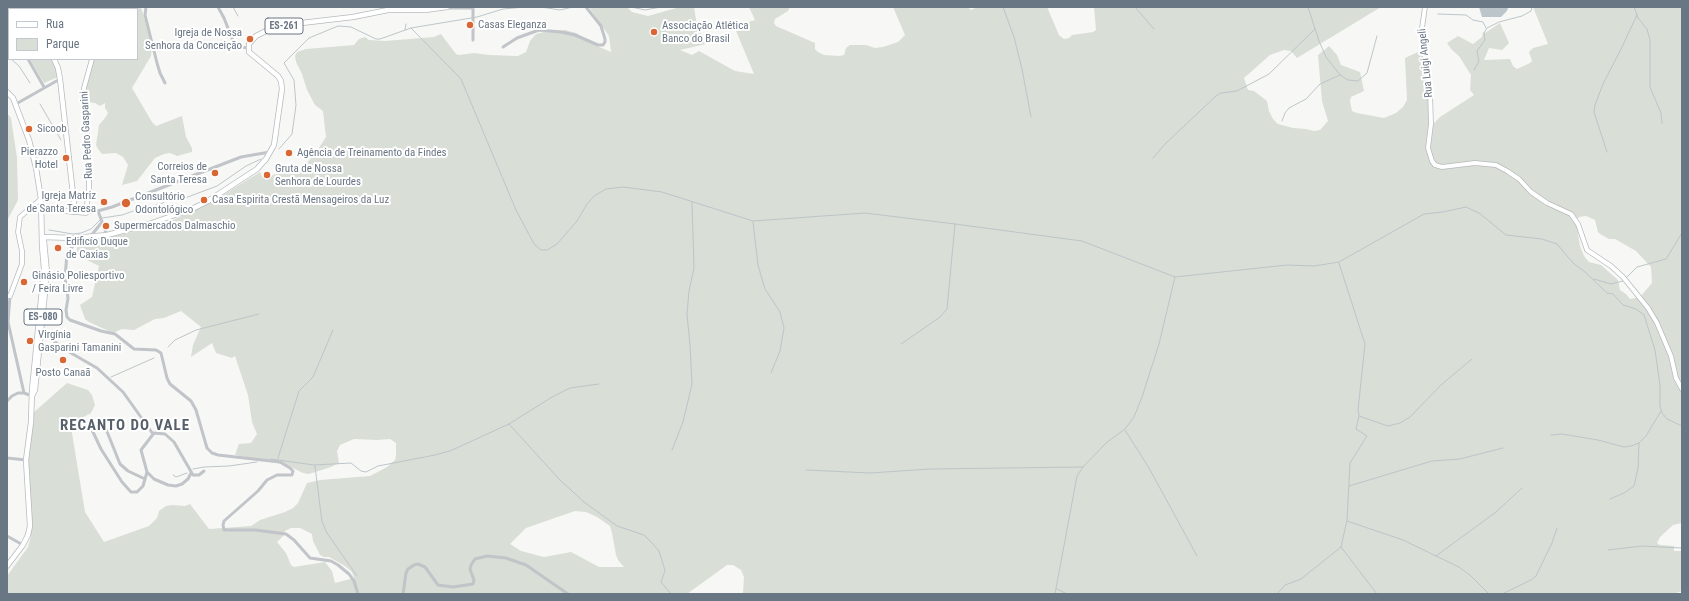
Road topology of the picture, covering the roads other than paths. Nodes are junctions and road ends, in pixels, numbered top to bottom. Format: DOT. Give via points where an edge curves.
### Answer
graph roads {
  1 [pos="146,7"];
  2 [pos="218,7"];
  3 [pos="445,7"];
  4 [pos="586,7"];
  5 [pos="1425,7"];
  6 [pos="473,40"];
  7 [pos="503,47"];
  8 [pos="248,48"];
  9 [pos="29,60"];
  10 [pos="54,60"];
  11 [pos="92,60"];
  12 [pos="60,79"];
  13 [pos="165,82"];
  14 [pos="44,87"];
  15 [pos="7,92"];
  16 [pos="16,104"];
  17 [pos="247,149"];
  18 [pos="271,152"];
  19 [pos="248,154"];
  20 [pos="41,199"];
  21 [pos="42,208"];
  22 [pos="98,211"];
  23 [pos="75,212"];
  24 [pos="86,213"];
  25 [pos="101,220"];
  26 [pos="107,235"];
  27 [pos="43,237"];
  28 [pos="90,237"];
  29 [pos="8,296"];
  30 [pos="41,331"];
  31 [pos="1682,389"];
  32 [pos="24,393"];
  33 [pos="32,396"];
  34 [pos="7,401"];
  35 [pos="102,419"];
  36 [pos="84,423"];
  37 [pos="153,434"];
  38 [pos="7,458"];
  39 [pos="26,460"];
  40 [pos="204,471"];
  41 [pos="147,472"];
  42 [pos="191,473"];
  43 [pos="145,479"];
  44 [pos="7,536"];
  45 [pos="23,545"];
  46 [pos="7,566"];
  47 [pos="358,594"];
  48 [pos="403,594"];
  49 [pos="568,594"];
  1 -- 13 [label="street" via="145,15 157,63"];
  2 -- 8 [label="street" via="233,41 241,47"];
  3 -- 6 [label="street" via="472,7"];
  3 -- 8 [label="main road, ES-261" via="388,10 294,24 256,36"];
  4 -- 7 [label="street" via="601,26 606,39 603,45 561,32 539,30 517,38"];
  5 -- 31 [label="street, Rua Luigi Angeli" via="1422,37 1431,119 1428,148 1429,156 1435,165 1496,166 1519,179 1547,204 1571,214 1575,218 1587,250 1623,277 1648,308 1671,356 1676,378"];
  8 -- 18 [label="main road" via="251,55 278,76 282,84 276,141"];
  9 -- 14 [label="street"];
  10 -- 12 [label="main road"];
  11 -- 24 [label="street, Rua Pedro Gasparini" via="84,88 89,182"];
  12 -- 14 [label="street"];
  12 -- 23 [label="main road"];
  14 -- 16 [label="street"];
  15 -- 16 [label="main road"];
  16 -- 20 [label="main road" via="29,140"];
  17 -- 19 [label="street"];
  18 -- 19 [label="street"];
  18 -- 26 [label="main road" via="248,175 192,209"];
  19 -- 22 [label="street"];
  20 -- 21 [label="main road"];
  20 -- 29 [label="street" via="21,215 18,221 21,269"];
  21 -- 23 [label="main road"];
  21 -- 27 [label="main road"];
  22 -- 24 [label="street"];
  22 -- 25 [label="street"];
  23 -- 24 [label="street"];
  25 -- 26 [label="street"];
  25 -- 28 [label="street"];
  26 -- 28 [label="main road"];
  27 -- 28 [label="main road"];
  27 -- 30 [label="main road, ES-080" via="48,269"];
  27 -- 33 [label="main road, ES-080" via="44,272"];
  28 -- 47 [label="street" via="69,249 66,257 67,317 115,334 134,350 156,350 161,353 168,381 194,405 207,448 218,455 280,462 294,472 292,475 277,475 267,480 224,522 224,530 256,530 286,534 310,558 331,561 349,574"];
  29 -- 32 [label="street" via="8,322"];
  30 -- 33 [label="main road, ES-080" via="35,390"];
  30 -- 37 [label="street" via="64,349 97,368 123,392"];
  32 -- 33 [label="street"];
  32 -- 34 [label="street" via="15,394"];
  33 -- 39 [label="main road, ES-080"];
  35 -- 43 [label="street" via="120,464"];
  36 -- 43 [label="street" via="93,432 101,449 128,489 133,493 139,491"];
  37 -- 41 [label="street" via="140,450"];
  37 -- 42 [label="street" via="165,434 174,442"];
  38 -- 39 [label="street"];
  39 -- 45 [label="main road, ES-080" via="30,526"];
  40 -- 42 [label="street" via="196,476"];
  41 -- 42 [label="street" via="168,485 176,486 188,479"];
  41 -- 43 [label="street"];
  44 -- 45 [label="street"];
  45 -- 46 [label="main road, ES-080"];
  48 -- 49 [label="street" via="406,573 414,565 425,567 438,584 453,587 473,584 471,564 476,559 487,556 506,558 526,565"];
}
